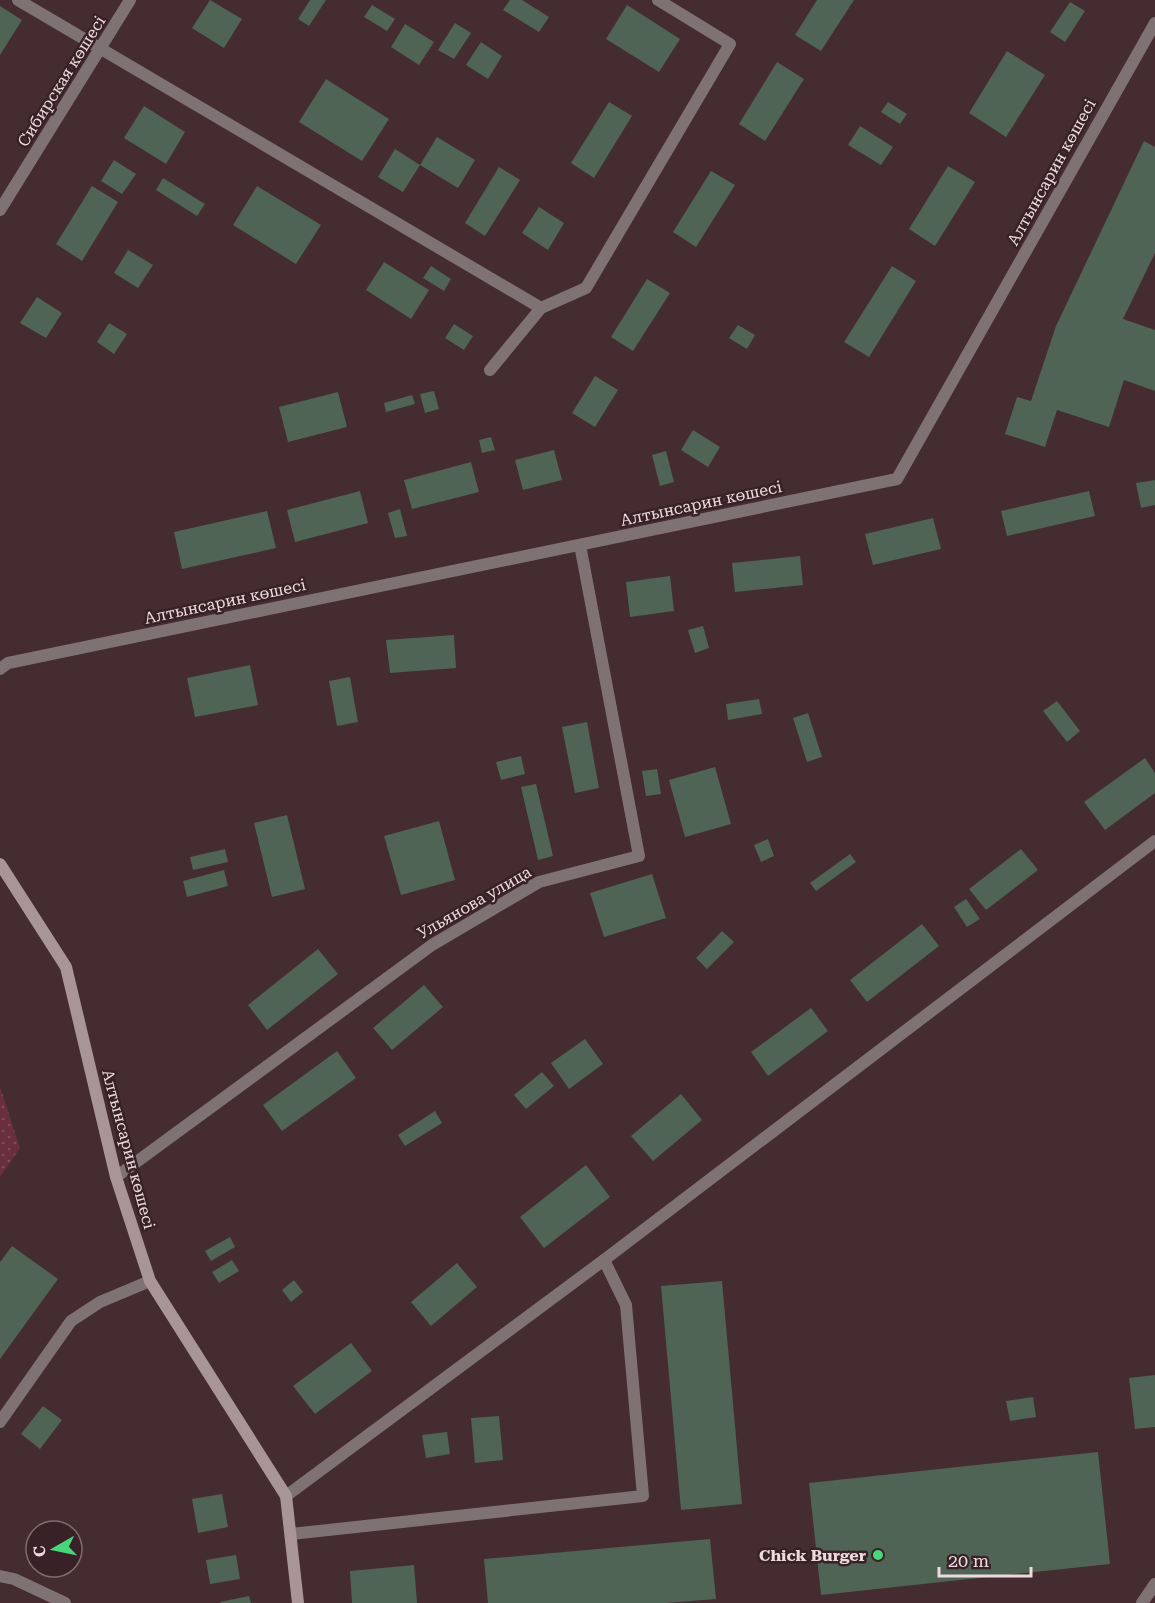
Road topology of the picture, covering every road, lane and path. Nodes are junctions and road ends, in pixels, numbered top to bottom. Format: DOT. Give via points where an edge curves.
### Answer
graph roads {
  1 [pos="18,0"];
  2 [pos="130,0"];
  3 [pos="658,0"];
  4 [pos="1155,23"];
  5 [pos="100,48"];
  6 [pos="0,210"];
  7 [pos="541,308"];
  8 [pos="490,370"];
  9 [pos="580,545"];
  10 [pos="0,669"];
  11 [pos="1155,841"];
  12 [pos="0,864"];
  13 [pos="116,1177"];
  14 [pos="604,1260"];
  15 [pos="150,1281"];
  16 [pos="0,1422"];
  17 [pos="286,1496"];
  18 [pos="291,1534"];
  19 [pos="0,1576"];
  20 [pos="1155,1584"];
  21 [pos="64,1603"];
  22 [pos="298,1603"];
  23 [pos="1142,1603"];
  1 -- 5 [label="street"];
  2 -- 5 [label="street, Сибирская көшесі"];
  3 -- 7 [label="street" via="730,44 586,288"];
  4 -- 9 [label="street, Алтынсарин көшесі" via="897,479"];
  5 -- 6 [label="street, Сибирская көшесі"];
  5 -- 7 [label="street"];
  7 -- 8 [label="street"];
  9 -- 10 [label="street, Алтынсарин көшесі" via="8,663"];
  9 -- 13 [label="street, Ульянова улица" via="639,856 539,882 432,945"];
  11 -- 14 [label="street"];
  12 -- 13 [label="street, Алтынсарин көшесі" via="66,967"];
  13 -- 15 [label="street, Алтынсарин көшесі"];
  14 -- 17 [label="street"];
  14 -- 18 [label="street" via="626,1305 644,1496"];
  15 -- 16 [label="street" via="100,1302 71,1322"];
  15 -- 17 [label="street, Алтынсарин көшесі"];
  17 -- 18 [label="street, Алтынсарин көшесі"];
  18 -- 22 [label="street, Алтынсарин көшесі"];
  19 -- 21 [label="street"];
  20 -- 23 [label="street"];
}
